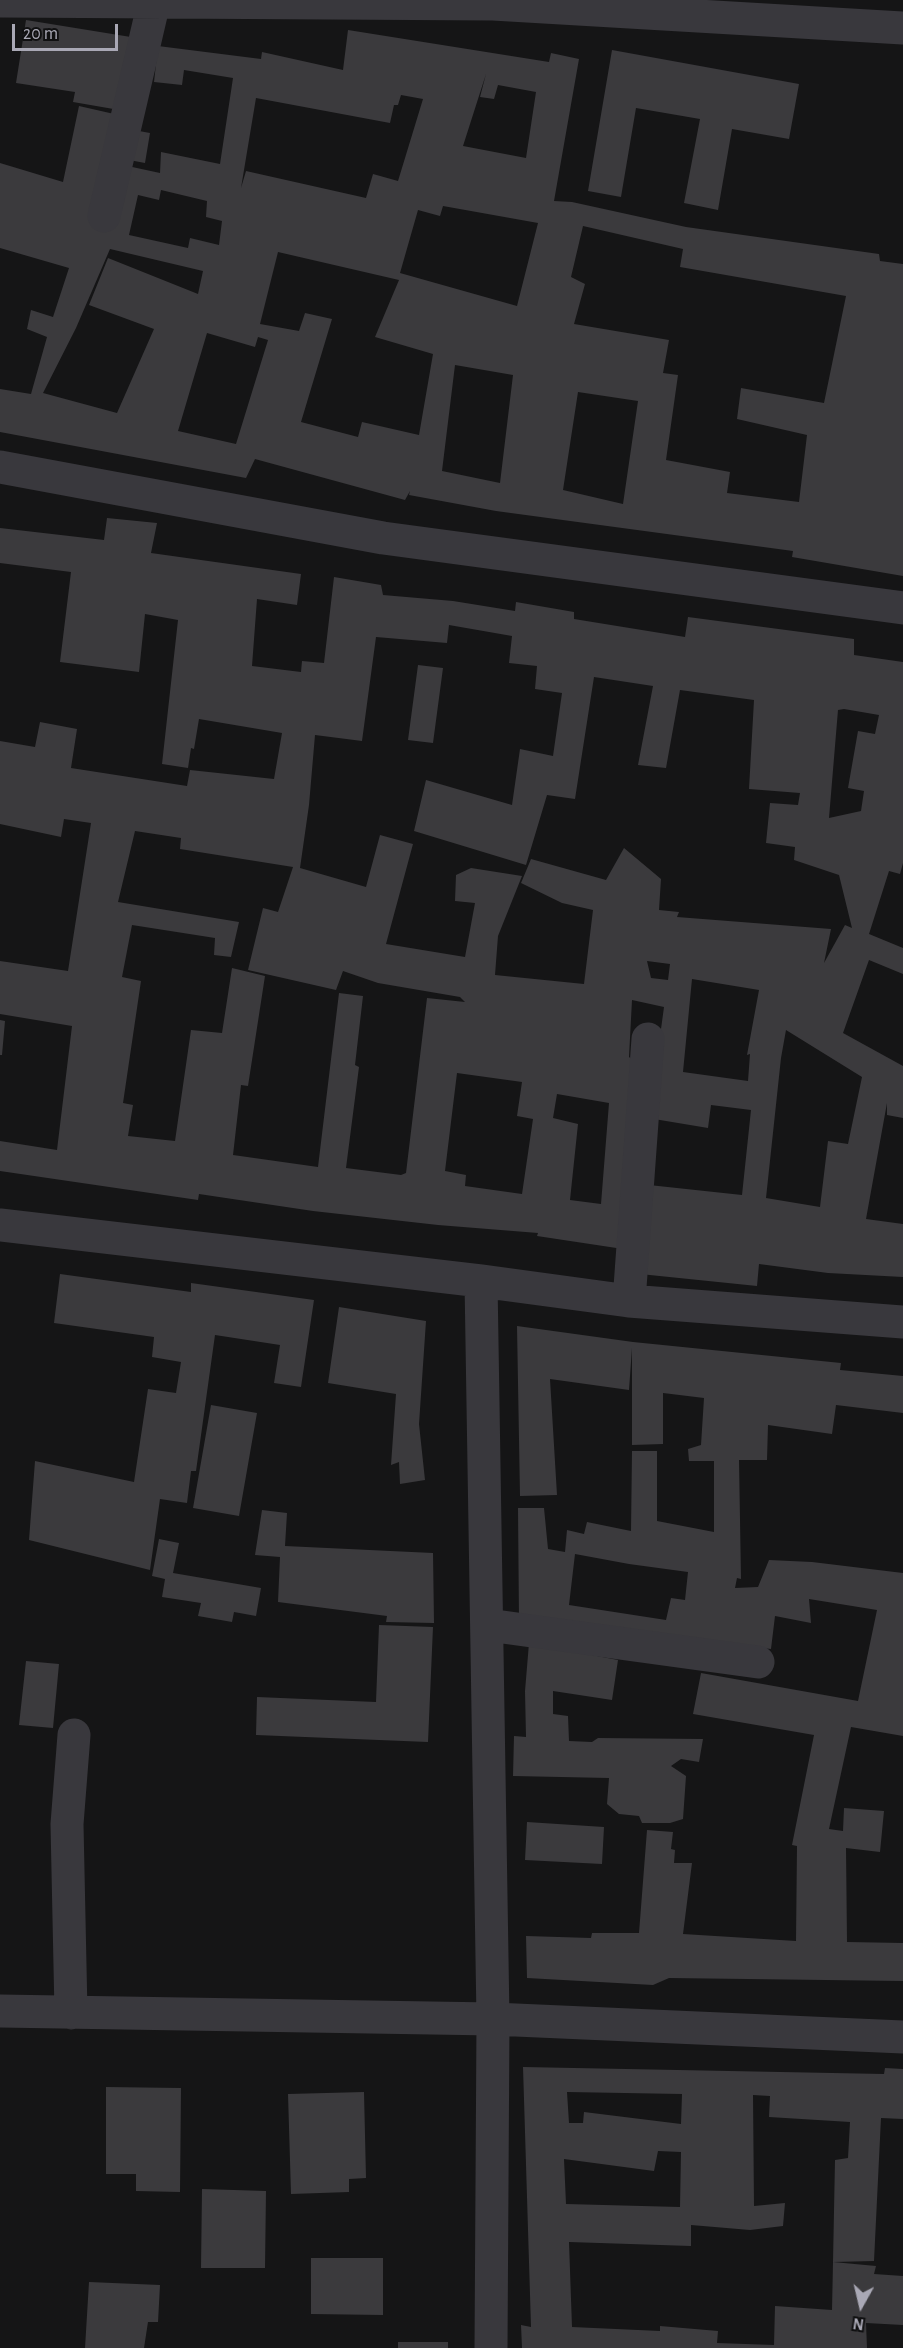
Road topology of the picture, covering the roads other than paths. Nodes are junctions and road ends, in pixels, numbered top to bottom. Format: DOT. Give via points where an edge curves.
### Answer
graph roads {
  1 [pos="0,1"];
  2 [pos="154,2"];
  3 [pos="903,28"];
  4 [pos="104,216"];
  5 [pos="0,467"];
  6 [pos="903,608"];
  7 [pos="648,1039"];
  8 [pos="0,1225"];
  9 [pos="481,1281"];
  10 [pos="629,1302"];
  11 [pos="903,1322"];
  12 [pos="488,1625"];
  13 [pos="758,1662"];
  14 [pos="74,1735"];
  15 [pos="0,2011"];
  16 [pos="71,2013"];
  17 [pos="493,2019"];
  18 [pos="903,2037"];
  19 [pos="491,2348"];
  1 -- 2 [label="street"];
  2 -- 3 [label="street" via="493,4"];
  2 -- 4 [label="street"];
  5 -- 6 [label="street" via="383,538"];
  7 -- 10 [label="street"];
  8 -- 9 [label="street"];
  9 -- 10 [label="street"];
  9 -- 12 [label="street"];
  10 -- 11 [label="street"];
  12 -- 13 [label="street"];
  12 -- 17 [label="street"];
  14 -- 16 [label="street" via="67,1824"];
  15 -- 16 [label="street"];
  16 -- 17 [label="street"];
  17 -- 18 [label="street"];
  17 -- 19 [label="street"];
}
